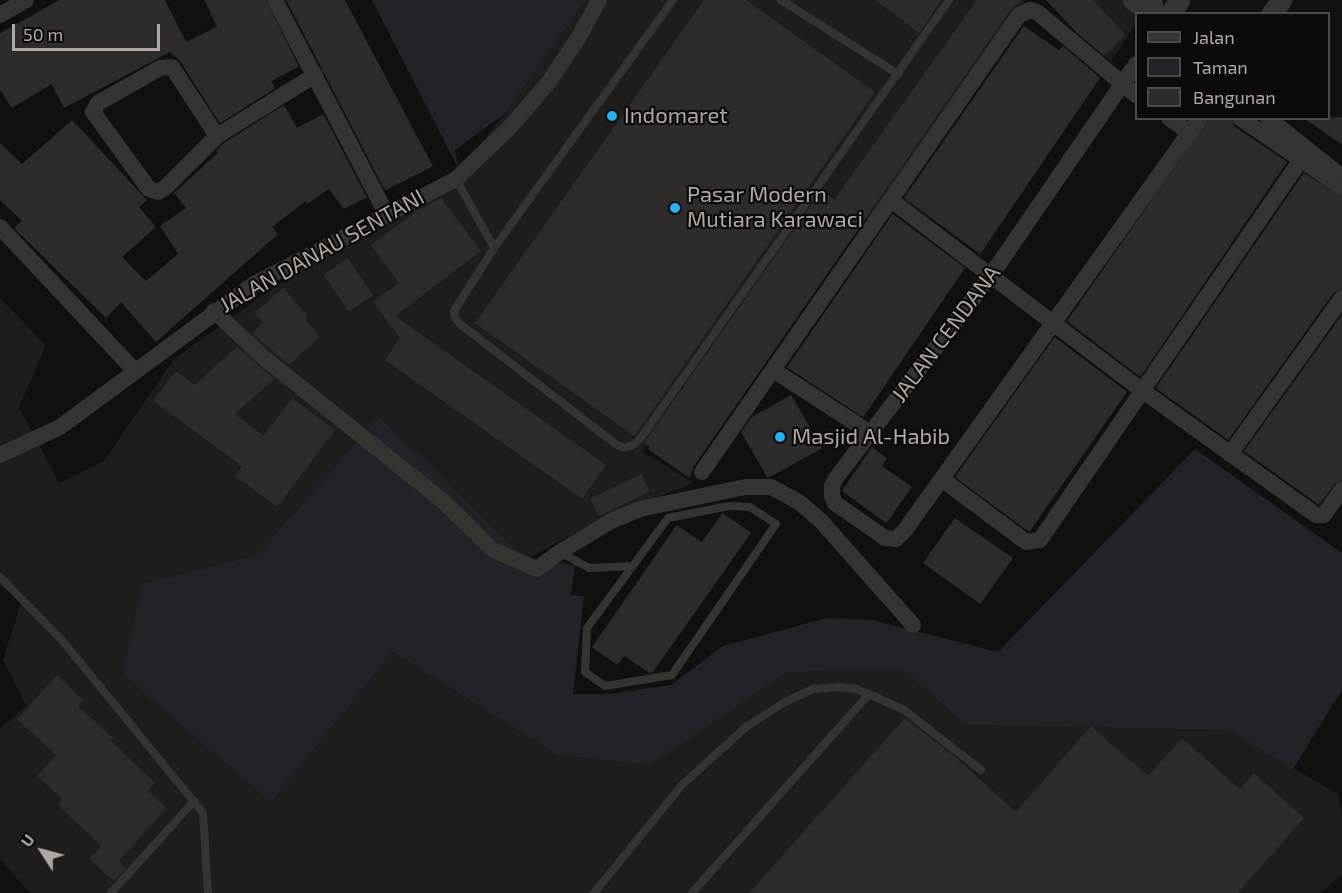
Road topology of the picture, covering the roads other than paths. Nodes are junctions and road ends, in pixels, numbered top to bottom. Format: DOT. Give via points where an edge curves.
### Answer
graph roads {
  1 [pos="26,0"];
  2 [pos="275,0"];
  3 [pos="599,0"];
  4 [pos="673,0"];
  5 [pos="781,0"];
  6 [pos="949,0"];
  7 [pos="1180,0"];
  8 [pos="1154,6"];
  9 [pos="0,15"];
  10 [pos="1135,67"];
  11 [pos="898,74"];
  12 [pos="315,75"];
  13 [pos="1122,85"];
  14 [pos="1135,94"];
  15 [pos="1172,120"];
  16 [pos="1199,120"];
  17 [pos="1243,120"];
  18 [pos="1271,120"];
  19 [pos="1190,133"];
  20 [pos="217,136"];
  21 [pos="1300,161"];
  22 [pos="1341,175"];
  23 [pos="456,178"];
  24 [pos="891,200"];
  25 [pos="387,215"];
  26 [pos="0,227"];
  27 [pos="494,248"];
  28 [pos="992,274"];
  29 [pos="1342,298"];
  30 [pos="214,311"];
  31 [pos="1054,324"];
  32 [pos="134,370"];
  33 [pos="773,370"];
  34 [pos="1140,389"];
  35 [pos="872,434"];
  36 [pos="1230,454"];
  37 [pos="0,455"];
  38 [pos="702,472"];
  39 [pos="943,480"];
  40 [pos="1342,489"];
  41 [pos="560,552"];
  42 [pos="633,566"];
  43 [pos="0,577"];
  44 [pos="913,625"];
  45 [pos="869,694"];
  46 [pos="981,770"];
  47 [pos="194,801"];
  48 [pos="111,893"];
  49 [pos="208,893"];
  50 [pos="594,893"];
  51 [pos="692,893"];
  1 -- 9 [label="street"];
  2 -- 12 [label="street"];
  3 -- 23 [label="street, JALAN DANAU SENTANI" via="548,83 510,127"];
  4 -- 27 [label="lane"];
  5 -- 11 [label="lane"];
  6 -- 11 [label="lane"];
  7 -- 8 [label="street"];
  10 -- 13 [label="street, JALAN CENDANA"];
  11 -- 27 [label="lane" via="633,445 617,445 455,318 457,306"];
  12 -- 20 [label="street"];
  12 -- 25 [label="street"];
  13 -- 14 [label="street"];
  13 -- 24 [label="street" via="1037,12 1024,11"];
  13 -- 28 [label="street, JALAN CENDANA"];
  15 -- 19 [label="street"];
  16 -- 19 [label="street, JALAN CENDANA"];
  17 -- 21 [label="street"];
  18 -- 22 [label="street"];
  19 -- 31 [label="street, JALAN CENDANA"];
  20 -- 20 [label="street" via="158,192 149,189 93,112 98,103 160,68 172,67"];
  21 -- 22 [label="street"];
  21 -- 34 [label="street"];
  23 -- 25 [label="street, JALAN DANAU SENTANI"];
  23 -- 27 [label="lane"];
  24 -- 28 [label="street"];
  24 -- 33 [label="street"];
  25 -- 30 [label="street, JALAN DANAU SENTANI" via="254,284"];
  26 -- 32 [label="street"];
  28 -- 31 [label="street"];
  28 -- 35 [label="street, JALAN CENDANA"];
  29 -- 36 [label="street"];
  30 -- 32 [label="street, JALAN DANAU SENTANI"];
  30 -- 41 [label="street" via="264,358 444,501 493,550 537,569"];
  31 -- 34 [label="street"];
  31 -- 39 [label="street, JALAN CENDANA"];
  32 -- 37 [label="street, JALAN DANAU SENTANI" via="60,427"];
  33 -- 35 [label="street"];
  33 -- 38 [label="street"];
  34 -- 36 [label="street"];
  34 -- 39 [label="street" via="1040,540 1026,542"];
  35 -- 39 [label="street, JALAN CENDANA" via="836,478 832,496 835,503 885,537 896,539 905,531"];
  36 -- 40 [label="street" via="1319,516"];
  41 -- 42 [label="lane" via="589,567"];
  41 -- 44 [label="street" via="611,521 640,509 745,487 771,488 799,502 821,521"];
  42 -- 42 [label="lane" via="587,628 585,672 605,686 672,675 776,524 750,507 729,506 668,518"];
  43 -- 47 [label="lane" via="61,639"];
  45 -- 46 [label="lane" via="904,710"];
  45 -- 50 [label="lane" via="840,687 813,689 746,727 682,785"];
  45 -- 51 [label="lane"];
  47 -- 48 [label="lane"];
  47 -- 49 [label="lane" via="206,823"];
}
